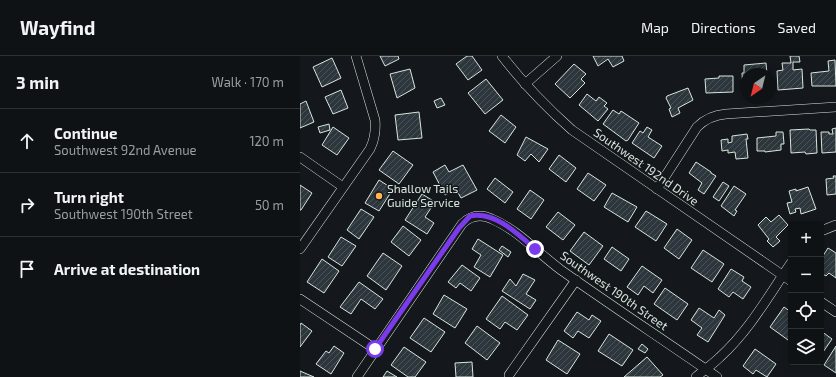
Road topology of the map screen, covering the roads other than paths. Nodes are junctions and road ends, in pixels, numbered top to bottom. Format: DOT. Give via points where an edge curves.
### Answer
graph roads {
  1 [pos="356,56"];
  2 [pos="502,56"];
  3 [pos="557,56"];
  4 [pos="525,84"];
  5 [pos="836,107"];
  6 [pos="300,157"];
  7 [pos="343,187"];
  8 [pos="657,189"];
  9 [pos="836,225"];
  10 [pos="824,230"];
  11 [pos="300,249"];
  12 [pos="788,267"];
  13 [pos="782,276"];
  14 [pos="576,280"];
  15 [pos="788,280"];
  16 [pos="300,299"];
  17 [pos="824,304"];
  18 [pos="836,312"];
  19 [pos="375,349"];
  20 [pos="706,369"];
  21 [pos="509,375"];
  22 [pos="357,377"];
  23 [pos="696,377"];
  24 [pos="717,377"];
  1 -- 7 [label="street" via="376,130 370,149"];
  2 -- 4 [label="street, Southwest 192nd Drive"];
  3 -- 4 [label="street"];
  4 -- 8 [label="street, Southwest 192nd Drive" via="572,130"];
  5 -- 8 [label="street" via="712,116 697,127"];
  6 -- 7 [label="street"];
  7 -- 11 [label="street"];
  8 -- 13 [label="street, Southwest 192nd Drive"];
  9 -- 10 [label="street"];
  12 -- 13 [label="street"];
  13 -- 15 [label="street, Southwest 192nd Drive"];
  13 -- 20 [label="street" via="736,341"];
  14 -- 19 [label="street, Southwest 190th Street" via="506,226 491,218 470,216"];
  14 -- 20 [label="street, Southwest 190th Street"];
  14 -- 21 [label="street"];
  16 -- 19 [label="street"];
  17 -- 18 [label="street"];
  19 -- 22 [label="street"];
  20 -- 23 [label="street"];
  20 -- 24 [label="street, Southwest 190th Street"];
}
